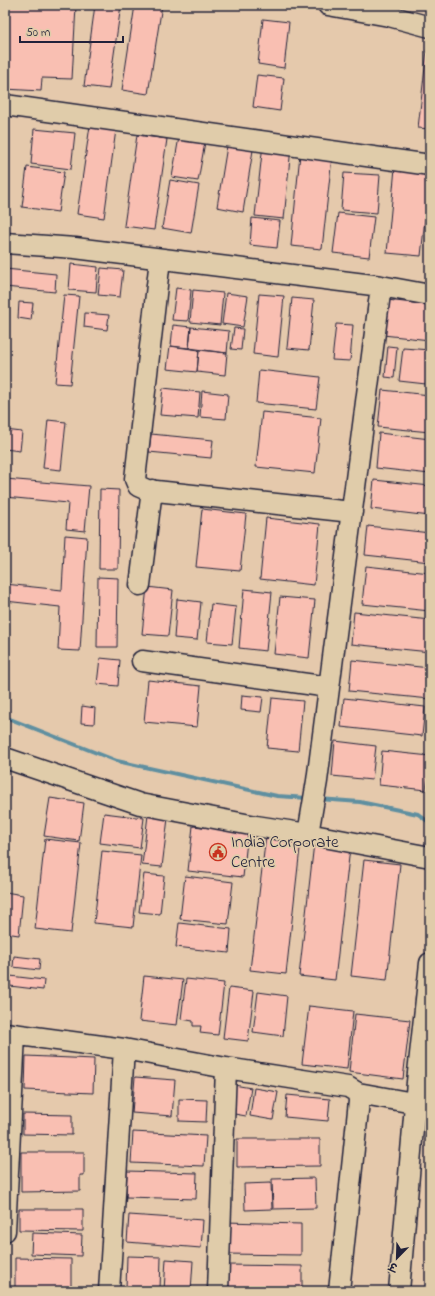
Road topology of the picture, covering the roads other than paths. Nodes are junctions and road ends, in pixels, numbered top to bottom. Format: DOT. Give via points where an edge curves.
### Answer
graph roads {
  1 [pos="328,5"];
  2 [pos="430,27"];
  3 [pos="5,105"];
  4 [pos="430,165"];
  5 [pos="5,243"];
  6 [pos="160,259"];
  7 [pos="381,286"];
  8 [pos="430,295"];
  9 [pos="152,490"];
  10 [pos="352,512"];
  11 [pos="140,585"];
  12 [pos="142,661"];
  13 [pos="329,687"];
  14 [pos="5,758"];
  15 [pos="310,828"];
  16 [pos="430,857"];
  17 [pos="430,963"];
  18 [pos="10,1034"];
  19 [pos="124,1049"];
  20 [pos="226,1068"];
  21 [pos="358,1093"];
  22 [pos="422,1105"];
  23 [pos="5,1231"];
  24 [pos="109,1291"];
  25 [pos="218,1291"];
  26 [pos="339,1291"];
  27 [pos="399,1291"];
  1 -- 2 [label="street" via="389,16"];
  3 -- 4 [label="street"];
  5 -- 6 [label="street" via="75,248"];
  6 -- 7 [label="street"];
  6 -- 9 [label="street" via="135,479 138,486"];
  7 -- 8 [label="street"];
  7 -- 10 [label="street"];
  9 -- 10 [label="street"];
  9 -- 11 [label="street"];
  10 -- 13 [label="street"];
  12 -- 13 [label="street"];
  13 -- 15 [label="street"];
  14 -- 15 [label="street" via="140,804 248,824"];
  15 -- 16 [label="street"];
  17 -- 22 [label="street"];
  18 -- 19 [label="street"];
  18 -- 23 [label="street"];
  19 -- 20 [label="street"];
  19 -- 24 [label="street"];
  20 -- 21 [label="street" via="348,1087"];
  20 -- 25 [label="street"];
  21 -- 22 [label="street"];
  21 -- 26 [label="street"];
  22 -- 27 [label="street"];
}
